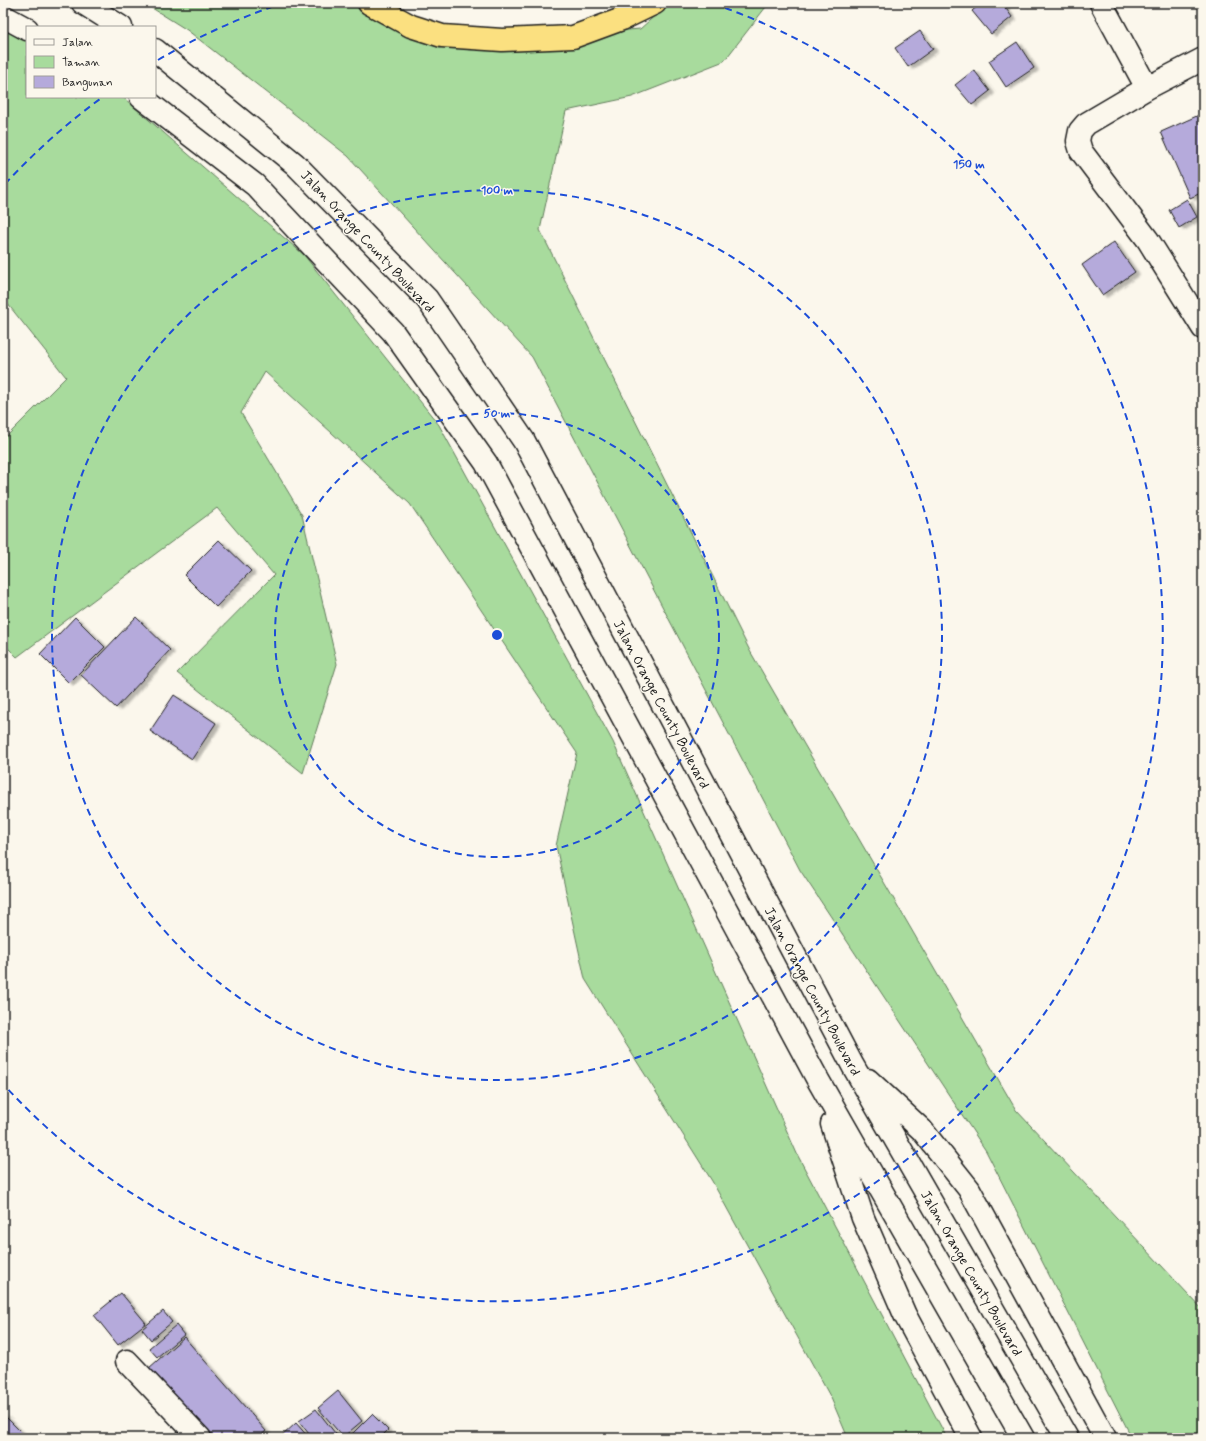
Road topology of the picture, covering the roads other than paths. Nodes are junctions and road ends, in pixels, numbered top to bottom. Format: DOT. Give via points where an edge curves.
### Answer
graph roads {
  1 [pos="83,3"];
  2 [pos="369,3"];
  3 [pos="655,3"];
  4 [pos="1101,3"];
  5 [pos="3,16"];
  6 [pos="119,26"];
  7 [pos="26,28"];
  8 [pos="156,51"];
  9 [pos="1203,59"];
  10 [pos="1147,88"];
  11 [pos="142,98"];
  12 [pos="1203,328"];
  13 [pos="852,1066"];
  14 [pos="818,1080"];
  15 [pos="127,1361"];
  16 [pos="200,1438"];
  17 [pos="971,1438"];
  18 [pos="1022,1438"];
  19 [pos="1067,1438"];
  20 [pos="1105,1438"];
  1 -- 6 [label="main road"];
  2 -- 3 [label="highway" via="411,26 442,36 502,40 573,37 622,19"];
  4 -- 10 [label="main road"];
  5 -- 7 [label="main road"];
  8 -- 13 [label="main road, Jalan Orange County Boulevard" via="295,164 427,299 524,441"];
  9 -- 10 [label="main road"];
  10 -- 12 [label="main road" via="1086,124 1080,131 1078,141 1081,151 1148,240"];
  11 -- 14 [label="main road" via="261,191 393,332 486,463"];
  13 -- 19 [label="main road, Jalan Orange County Boulevard"];
  13 -- 20 [label="main road" via="922,1130 969,1189"];
  14 -- 17 [label="main road" via="862,1218 905,1315"];
  14 -- 18 [label="main road"];
  15 -- 16 [label="main road"];
}
